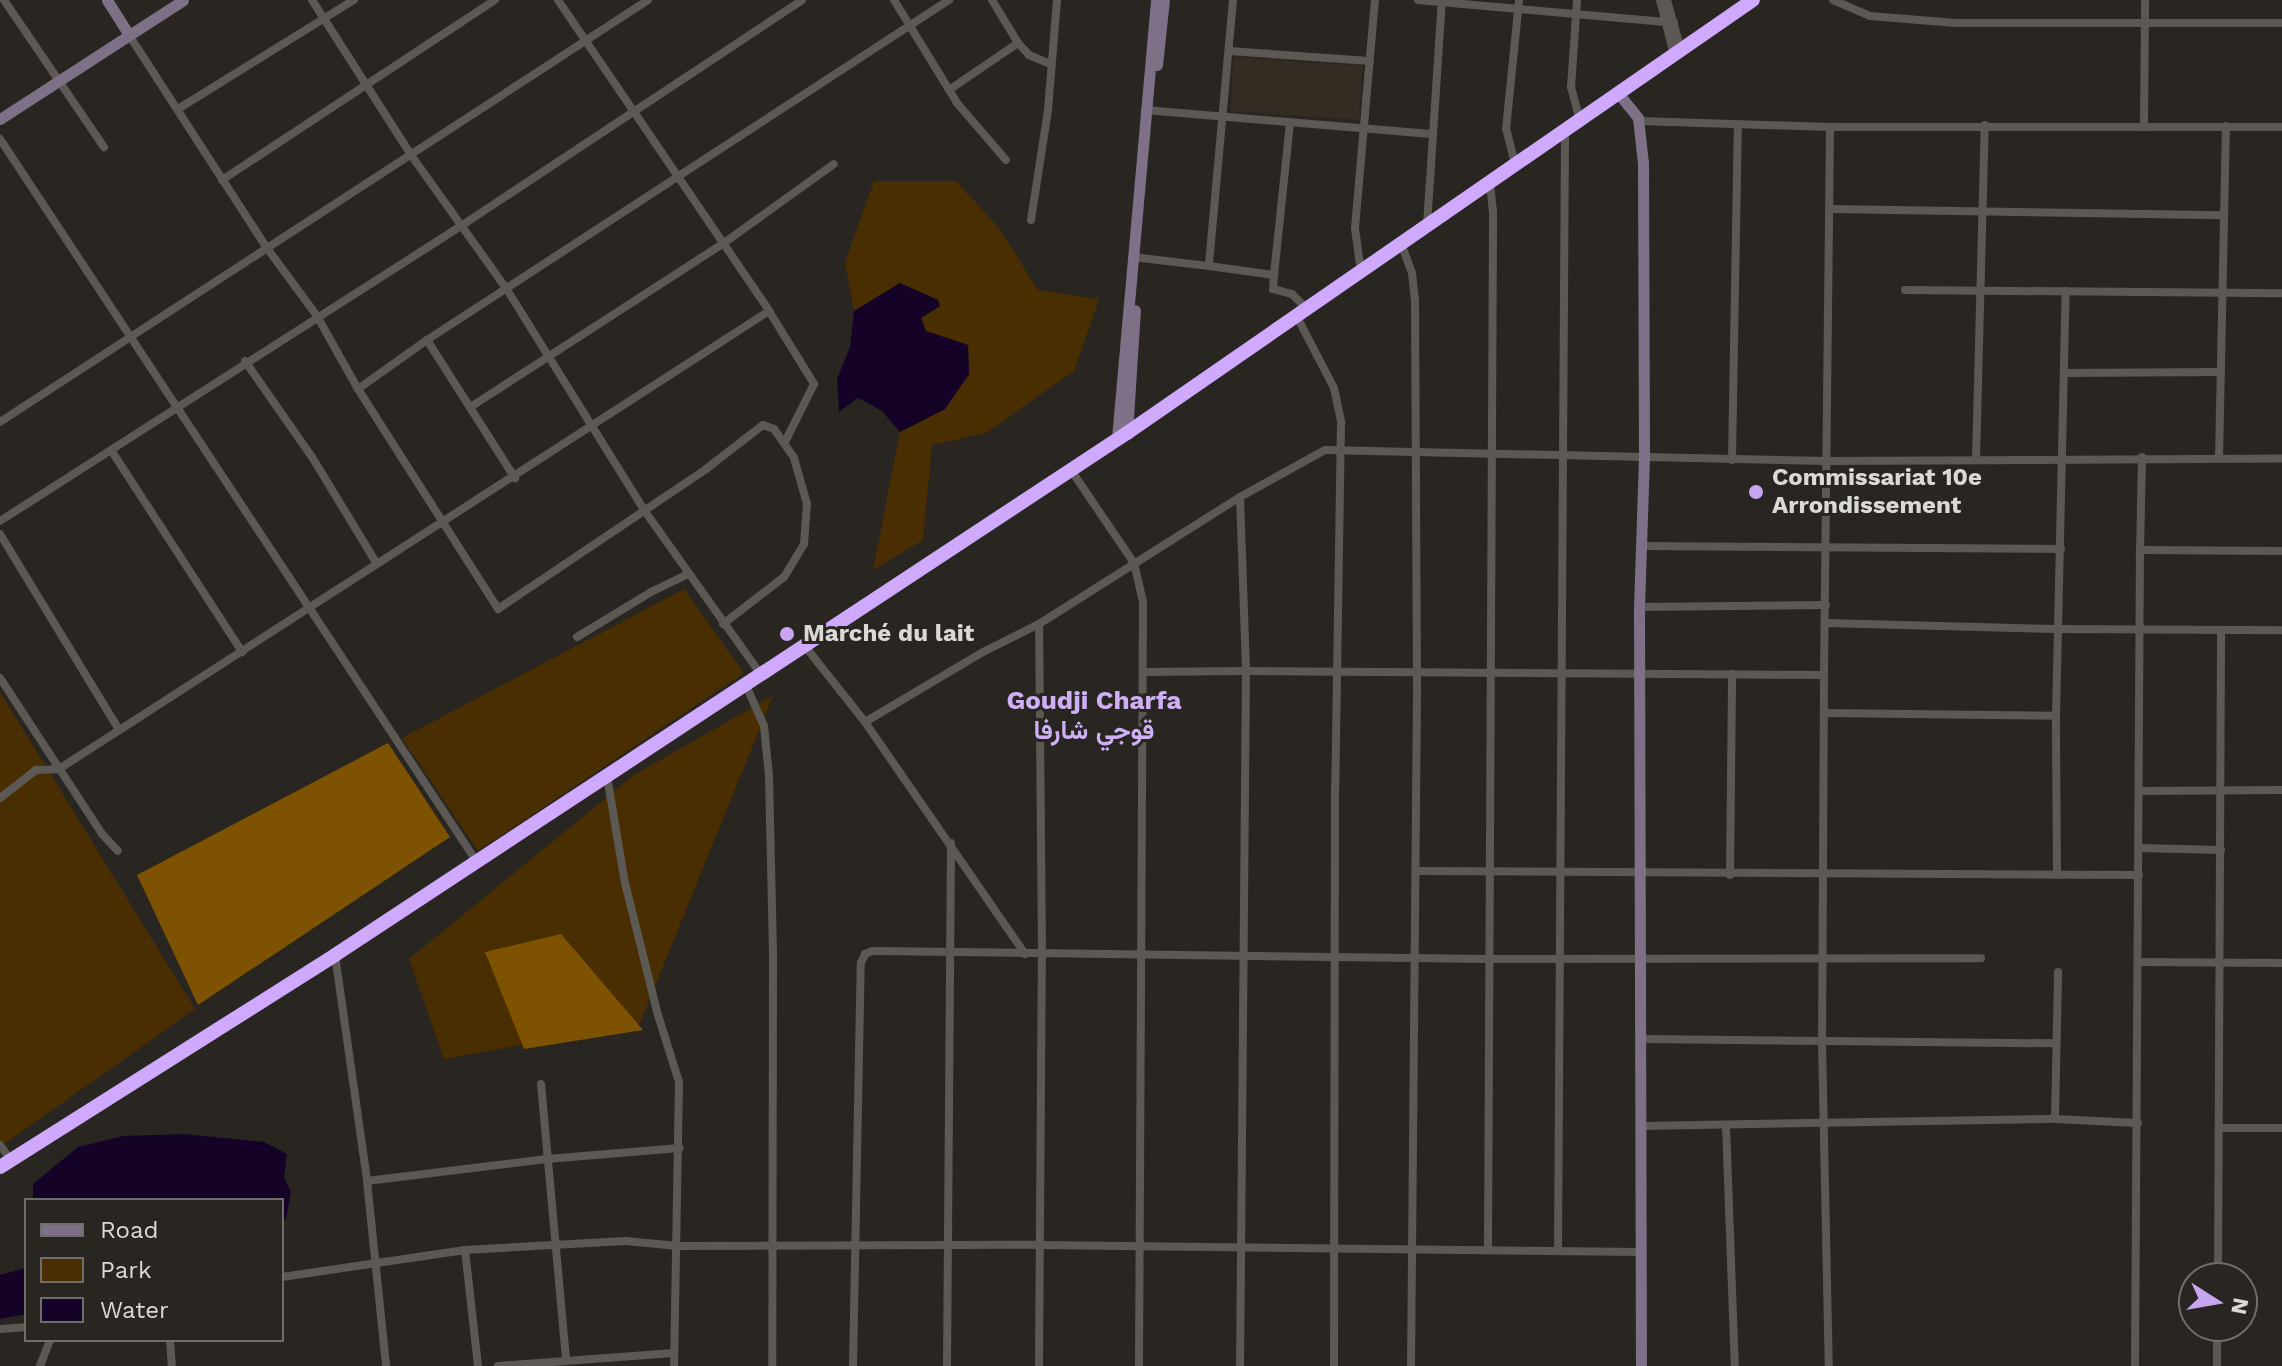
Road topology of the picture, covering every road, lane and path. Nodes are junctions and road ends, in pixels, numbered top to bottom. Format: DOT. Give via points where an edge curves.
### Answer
graph roads {
  1 [pos="4,0"];
  2 [pos="107,0"];
  3 [pos="183,0"];
  4 [pos="312,0"];
  5 [pos="354,0"];
  6 [pos="495,0"];
  7 [pos="558,0"];
  8 [pos="648,0"];
  9 [pos="802,0"];
  10 [pos="894,0"];
  11 [pos="949,0"];
  12 [pos="992,0"];
  13 [pos="1057,0"];
  14 [pos="1156,0"];
  15 [pos="1164,0"];
  16 [pos="1233,0"];
  17 [pos="1375,0"];
  18 [pos="1418,0"];
  19 [pos="1577,0"];
  20 [pos="1660,0"];
  21 [pos="1667,0"];
  22 [pos="1833,0"];
  23 [pos="2145,0"];
  24 [pos="1442,1"];
  25 [pos="1749,1"];
  26 [pos="1518,5"];
  27 [pos="1576,14"];
  28 [pos="323,18"];
  29 [pos="2145,22"];
  30 [pos="2282,23"];
  31 [pos="1670,24"];
  32 [pos="911,26"];
  33 [pos="129,35"];
  34 [pos="586,41"];
  35 [pos="1018,43"];
  36 [pos="1229,51"];
  37 [pos="1677,52"];
  38 [pos="1370,61"];
  39 [pos="1052,65"];
  40 [pos="60,82"];
  41 [pos="368,86"];
  42 [pos="949,90"];
  43 [pos="1618,93"];
  44 [pos="178,109"];
  45 [pos="634,110"];
  46 [pos="1149,111"];
  47 [pos="1223,118"];
  48 [pos="0,119"];
  49 [pos="1580,120"];
  50 [pos="1639,121"];
  51 [pos="1290,123"];
  52 [pos="1738,124"];
  53 [pos="1985,125"];
  54 [pos="2144,126"];
  55 [pos="2226,126"];
  56 [pos="1830,127"];
  57 [pos="2282,127"];
  58 [pos="1364,129"];
  59 [pos="1565,129"];
  60 [pos="1431,134"];
  61 [pos="0,139"];
  62 [pos="104,147"];
  63 [pos="411,155"];
  64 [pos="1006,160"];
  65 [pos="834,164"];
  66 [pos="1515,164"];
  67 [pos="678,175"];
  68 [pos="222,180"];
  69 [pos="1490,181"];
  70 [pos="1830,209"];
  71 [pos="1983,210"];
  72 [pos="2224,215"];
  73 [pos="1031,220"];
  74 [pos="464,224"];
  75 [pos="1427,225"];
  76 [pos="724,243"];
  77 [pos="1401,243"];
  78 [pos="267,248"];
  79 [pos="1136,257"];
  80 [pos="1209,266"];
  81 [pos="1361,272"];
  82 [pos="1274,275"];
  83 [pos="506,288"];
  84 [pos="1905,290"];
  85 [pos="1982,290"];
  86 [pos="2066,291"];
  87 [pos="2224,293"];
  88 [pos="2282,293"];
  89 [pos="769,311"];
  90 [pos="1301,312"];
  91 [pos="317,316"];
  92 [pos="129,336"];
  93 [pos="427,340"];
  94 [pos="549,355"];
  95 [pos="245,361"];
  96 [pos="2221,372"];
  97 [pos="2064,373"];
  98 [pos="358,389"];
  99 [pos="472,406"];
  100 [pos="175,407"];
  101 [pos="0,422"];
  102 [pos="591,426"];
  103 [pos="1122,436"];
  104 [pos="785,442"];
  105 [pos="1339,448"];
  106 [pos="111,450"];
  107 [pos="1416,453"];
  108 [pos="1492,454"];
  109 [pos="1562,456"];
  110 [pos="1644,457"];
  111 [pos="2142,457"];
  112 [pos="2219,458"];
  113 [pos="1976,459"];
  114 [pos="2063,459"];
  115 [pos="2282,459"];
  116 [pos="1732,460"];
  117 [pos="1828,461"];
  118 [pos="1071,470"];
  119 [pos="515,478"];
  120 [pos="1240,497"];
  121 [pos="644,510"];
  122 [pos="0,521"];
  123 [pos="444,523"];
  124 [pos="0,534"];
  125 [pos="1641,546"];
  126 [pos="1826,547"];
  127 [pos="2061,549"];
  128 [pos="2140,550"];
  129 [pos="2282,551"];
  130 [pos="1134,563"];
  131 [pos="377,564"];
  132 [pos="688,574"];
  133 [pos="1826,605"];
  134 [pos="1639,607"];
  135 [pos="307,610"];
  136 [pos="1826,623"];
  137 [pos="723,624"];
  138 [pos="1039,624"];
  139 [pos="2140,628"];
  140 [pos="2058,629"];
  141 [pos="2221,630"];
  142 [pos="2282,630"];
  143 [pos="577,637"];
  144 [pos="804,645"];
  145 [pos="242,652"];
  146 [pos="1246,671"];
  147 [pos="1145,672"];
  148 [pos="1337,672"];
  149 [pos="760,673"];
  150 [pos="1417,673"];
  151 [pos="1561,673"];
  152 [pos="1639,673"];
  153 [pos="1489,674"];
  154 [pos="1732,674"];
  155 [pos="1824,675"];
  156 [pos="0,678"];
  157 [pos="745,683"];
  158 [pos="1825,713"];
  159 [pos="2056,716"];
  160 [pos="865,722"];
  161 [pos="119,730"];
  162 [pos="59,769"];
  163 [pos="606,773"];
  164 [pos="2220,790"];
  165 [pos="2282,790"];
  166 [pos="2139,791"];
  167 [pos="0,798"];
  168 [pos="951,843"];
  169 [pos="2139,848"];
  170 [pos="2221,850"];
  171 [pos="118,851"];
  172 [pos="475,859"];
  173 [pos="1489,869"];
  174 [pos="1416,871"];
  175 [pos="1560,871"];
  176 [pos="1640,874"];
  177 [pos="1730,875"];
  178 [pos="2057,875"];
  179 [pos="2139,875"];
  180 [pos="1824,876"];
  181 [pos="948,953"];
  182 [pos="1025,954"];
  183 [pos="1140,954"];
  184 [pos="335,955"];
  185 [pos="1042,955"];
  186 [pos="1242,956"];
  187 [pos="1334,956"];
  188 [pos="1416,956"];
  189 [pos="1560,957"];
  190 [pos="1641,957"];
  191 [pos="1823,958"];
  192 [pos="1981,958"];
  193 [pos="1489,959"];
  194 [pos="2139,962"];
  195 [pos="2221,962"];
  196 [pos="2282,963"];
  197 [pos="2058,972"];
  198 [pos="1640,1039"];
  199 [pos="1822,1042"];
  200 [pos="2056,1043"];
  201 [pos="541,1084"];
  202 [pos="2055,1119"];
  203 [pos="1823,1121"];
  204 [pos="2138,1123"];
  205 [pos="1726,1125"];
  206 [pos="1641,1126"];
  207 [pos="2220,1128"];
  208 [pos="2282,1128"];
  209 [pos="0,1145"];
  210 [pos="680,1148"];
  211 [pos="547,1159"];
  212 [pos="6,1164"];
  213 [pos="367,1181"];
  214 [pos="555,1244"];
  215 [pos="855,1245"];
  216 [pos="1038,1245"];
  217 [pos="678,1246"];
  218 [pos="945,1246"];
  219 [pos="771,1247"];
  220 [pos="1137,1248"];
  221 [pos="1415,1248"];
  222 [pos="1488,1248"];
  223 [pos="1239,1249"];
  224 [pos="465,1250"];
  225 [pos="1333,1250"];
  226 [pos="1558,1250"];
  227 [pos="1641,1252"];
  228 [pos="377,1261"];
  229 [pos="2218,1262"];
  230 [pos="284,1277"];
  231 [pos="24,1327"];
  232 [pos="0,1329"];
  233 [pos="49,1342"];
  234 [pos="170,1342"];
  235 [pos="2217,1342"];
  236 [pos="674,1353"];
  237 [pos="566,1359"];
  238 [pos="40,1366"];
  239 [pos="172,1366"];
  240 [pos="386,1366"];
  241 [pos="478,1366"];
  242 [pos="498,1366"];
  243 [pos="674,1366"];
  244 [pos="772,1366"];
  245 [pos="853,1366"];
  246 [pos="947,1366"];
  247 [pos="1039,1366"];
  248 [pos="1139,1366"];
  249 [pos="1240,1366"];
  250 [pos="1334,1366"];
  251 [pos="1411,1366"];
  252 [pos="1641,1366"];
  253 [pos="1735,1366"];
  254 [pos="1829,1366"];
  255 [pos="2135,1366"];
  256 [pos="2217,1366"];
  1 -- 40 [label="street"];
  2 -- 33 [label="street"];
  3 -- 33 [label="street"];
  4 -- 28 [label="street"];
  5 -- 28 [label="street"];
  6 -- 41 [label="street"];
  7 -- 34 [label="street"];
  8 -- 34 [label="street"];
  9 -- 45 [label="street"];
  10 -- 32 [label="street"];
  11 -- 32 [label="street"];
  12 -- 35 [label="street"];
  13 -- 39 [label="street"];
  14 -- 46 [label="street"];
  15 -- 46 [label="street"];
  16 -- 36 [label="street"];
  17 -- 38 [label="street"];
  18 -- 24 [label="street"];
  19 -- 27 [label="street"];
  20 -- 31 [label="street"];
  21 -- 31 [label="street"];
  22 -- 29 [label="street" via="1870,16 1909,20"];
  23 -- 29 [label="street"];
  24 -- 26 [label="street"];
  24 -- 60 [label="street"];
  25 -- 37 [label="highway"];
  26 -- 27 [label="street"];
  26 -- 66 [label="street" via="1506,129"];
  27 -- 31 [label="street"];
  27 -- 49 [label="street" via="1571,87"];
  28 -- 41 [label="street"];
  28 -- 44 [label="street"];
  29 -- 30 [label="street"];
  29 -- 54 [label="street"];
  31 -- 37 [label="street"];
  32 -- 42 [label="street"];
  32 -- 67 [label="street"];
  33 -- 40 [label="street"];
  33 -- 44 [label="street"];
  34 -- 45 [label="street"];
  34 -- 63 [label="street"];
  35 -- 39 [label="street" via="1029,55"];
  35 -- 42 [label="street"];
  36 -- 38 [label="street"];
  36 -- 47 [label="street"];
  37 -- 43 [label="highway"];
  38 -- 58 [label="street"];
  39 -- 73 [label="street"];
  40 -- 48 [label="street"];
  40 -- 62 [label="street"];
  41 -- 63 [label="street"];
  41 -- 68 [label="street"];
  42 -- 64 [label="street"];
  43 -- 49 [label="highway"];
  43 -- 50 [label="street"];
  44 -- 68 [label="street"];
  45 -- 67 [label="street"];
  45 -- 74 [label="street"];
  46 -- 47 [label="street"];
  46 -- 79 [label="street"];
  47 -- 51 [label="street"];
  47 -- 80 [label="street"];
  49 -- 59 [label="highway"];
  50 -- 52 [label="street"];
  50 -- 110 [label="street"];
  51 -- 58 [label="street"];
  51 -- 82 [label="street"];
  52 -- 56 [label="street"];
  52 -- 116 [label="street"];
  53 -- 54 [label="street"];
  53 -- 56 [label="street"];
  53 -- 71 [label="street"];
  54 -- 55 [label="street"];
  55 -- 57 [label="street"];
  55 -- 72 [label="street"];
  56 -- 70 [label="street"];
  58 -- 60 [label="street"];
  58 -- 81 [label="street" via="1355,228"];
  59 -- 66 [label="highway"];
  59 -- 109 [label="street"];
  60 -- 75 [label="street"];
  61 -- 92 [label="street"];
  63 -- 74 [label="street"];
  63 -- 78 [label="street"];
  65 -- 76 [label="street"];
  66 -- 69 [label="highway"];
  67 -- 76 [label="street"];
  67 -- 83 [label="street"];
  68 -- 78 [label="street"];
  69 -- 75 [label="highway"];
  69 -- 108 [label="street"];
  70 -- 71 [label="street"];
  70 -- 117 [label="street"];
  71 -- 72 [label="street"];
  71 -- 85 [label="street"];
  72 -- 87 [label="street"];
  74 -- 83 [label="street"];
  74 -- 91 [label="street"];
  75 -- 77 [label="highway"];
  76 -- 89 [label="street"];
  76 -- 94 [label="street"];
  77 -- 81 [label="highway"];
  77 -- 107 [label="street" via="1415,300"];
  78 -- 91 [label="street"];
  78 -- 92 [label="street"];
  79 -- 80 [label="street"];
  79 -- 103 [label="street"];
  80 -- 82 [label="street"];
  81 -- 90 [label="highway"];
  82 -- 90 [label="street" via="1273,289 1292,294"];
  83 -- 93 [label="street"];
  83 -- 94 [label="street"];
  84 -- 85 [label="street"];
  85 -- 86 [label="street"];
  85 -- 113 [label="street"];
  86 -- 87 [label="street"];
  86 -- 97 [label="street"];
  87 -- 88 [label="street"];
  87 -- 96 [label="street"];
  89 -- 102 [label="street"];
  89 -- 104 [label="street" via="814,384"];
  90 -- 103 [label="highway"];
  90 -- 105 [label="street" via="1334,388 1341,422"];
  91 -- 95 [label="street"];
  91 -- 98 [label="street"];
  92 -- 100 [label="street"];
  92 -- 101 [label="street"];
  93 -- 98 [label="street"];
  93 -- 99 [label="street"];
  94 -- 99 [label="street"];
  94 -- 102 [label="street"];
  95 -- 100 [label="street"];
  95 -- 131 [label="street"];
  96 -- 97 [label="street"];
  96 -- 112 [label="street"];
  97 -- 114 [label="street"];
  98 -- 123 [label="street"];
  99 -- 119 [label="street"];
  100 -- 106 [label="street"];
  100 -- 135 [label="street"];
  102 -- 119 [label="street"];
  102 -- 121 [label="street"];
  103 -- 118 [label="highway"];
  104 -- 121 [label="street" via="763,425"];
  104 -- 137 [label="street" via="807,504 804,544 784,577"];
  105 -- 107 [label="street"];
  105 -- 120 [label="street" via="1312,454"];
  105 -- 148 [label="street"];
  106 -- 122 [label="street"];
  106 -- 145 [label="street"];
  107 -- 108 [label="street"];
  107 -- 150 [label="street"];
  108 -- 109 [label="street"];
  108 -- 153 [label="street"];
  109 -- 110 [label="street"];
  109 -- 151 [label="street"];
  110 -- 116 [label="street"];
  110 -- 125 [label="street"];
  111 -- 112 [label="street"];
  111 -- 114 [label="street"];
  111 -- 128 [label="street"];
  112 -- 115 [label="street"];
  113 -- 114 [label="street"];
  113 -- 117 [label="street"];
  114 -- 127 [label="street"];
  116 -- 117 [label="street"];
  117 -- 126 [label="street"];
  118 -- 130 [label="street"];
  118 -- 144 [label="highway"];
  119 -- 123 [label="street"];
  120 -- 130 [label="street"];
  120 -- 146 [label="street"];
  121 -- 123 [label="street" via="498,609"];
  121 -- 132 [label="street"];
  123 -- 131 [label="street"];
  124 -- 161 [label="street"];
  125 -- 126 [label="street"];
  125 -- 134 [label="street"];
  126 -- 127 [label="street"];
  126 -- 133 [label="street"];
  127 -- 140 [label="street"];
  128 -- 129 [label="street"];
  128 -- 139 [label="street"];
  130 -- 138 [label="street"];
  130 -- 147 [label="street" via="1143,602"];
  131 -- 135 [label="street"];
  132 -- 137 [label="street"];
  132 -- 143 [label="street"];
  133 -- 134 [label="street"];
  133 -- 136 [label="street"];
  134 -- 152 [label="street"];
  135 -- 145 [label="street"];
  135 -- 172 [label="street"];
  136 -- 140 [label="street"];
  136 -- 155 [label="street"];
  137 -- 149 [label="street"];
  138 -- 160 [label="street"];
  138 -- 185 [label="street"];
  139 -- 140 [label="street"];
  139 -- 141 [label="street"];
  139 -- 166 [label="street"];
  140 -- 159 [label="street"];
  141 -- 142 [label="street"];
  141 -- 164 [label="street"];
  144 -- 149 [label="highway"];
  144 -- 160 [label="street"];
  145 -- 161 [label="street"];
  146 -- 147 [label="street"];
  146 -- 148 [label="street"];
  146 -- 186 [label="street"];
  147 -- 183 [label="street"];
  148 -- 150 [label="street"];
  148 -- 187 [label="street"];
  149 -- 157 [label="highway"];
  150 -- 153 [label="street"];
  150 -- 174 [label="street"];
  151 -- 152 [label="street"];
  151 -- 153 [label="street"];
  151 -- 175 [label="street"];
  152 -- 154 [label="street"];
  152 -- 176 [label="street"];
  153 -- 173 [label="street"];
  154 -- 155 [label="street"];
  154 -- 177 [label="street"];
  155 -- 158 [label="street"];
  156 -- 162 [label="street"];
  157 -- 163 [label="highway"];
  157 -- 219 [label="street" via="764,726 769,776"];
  158 -- 159 [label="street"];
  158 -- 180 [label="street"];
  159 -- 178 [label="street"];
  160 -- 168 [label="street"];
  161 -- 162 [label="street"];
  162 -- 167 [label="street" via="36,770"];
  162 -- 171 [label="street"];
  163 -- 172 [label="highway"];
  163 -- 210 [label="street" via="625,883 679,1082"];
  164 -- 165 [label="street"];
  164 -- 166 [label="street"];
  164 -- 170 [label="street"];
  166 -- 169 [label="street"];
  168 -- 181 [label="street"];
  168 -- 182 [label="street"];
  169 -- 170 [label="street"];
  169 -- 179 [label="street"];
  170 -- 195 [label="street"];
  172 -- 184 [label="highway"];
  173 -- 174 [label="street"];
  173 -- 175 [label="street"];
  173 -- 193 [label="street"];
  174 -- 188 [label="street"];
  175 -- 176 [label="street"];
  175 -- 189 [label="street"];
  176 -- 177 [label="street"];
  176 -- 190 [label="street"];
  177 -- 180 [label="street"];
  178 -- 179 [label="street"];
  178 -- 180 [label="street"];
  179 -- 194 [label="street"];
  180 -- 191 [label="street"];
  181 -- 182 [label="street"];
  181 -- 215 [label="street" via="873,951 861,963"];
  181 -- 218 [label="street"];
  182 -- 185 [label="street"];
  183 -- 185 [label="street"];
  183 -- 186 [label="street"];
  183 -- 220 [label="street"];
  184 -- 212 [label="highway"];
  184 -- 213 [label="street"];
  185 -- 216 [label="street"];
  186 -- 187 [label="street"];
  186 -- 223 [label="street"];
  187 -- 188 [label="street"];
  187 -- 225 [label="street"];
  188 -- 193 [label="street"];
  188 -- 221 [label="street"];
  189 -- 190 [label="street"];
  189 -- 193 [label="street"];
  189 -- 226 [label="street"];
  190 -- 191 [label="street"];
  190 -- 198 [label="street"];
  191 -- 192 [label="street"];
  191 -- 199 [label="street"];
  193 -- 222 [label="street"];
  194 -- 195 [label="street"];
  194 -- 204 [label="street"];
  195 -- 196 [label="street"];
  195 -- 207 [label="street"];
  197 -- 200 [label="street"];
  198 -- 199 [label="street"];
  198 -- 206 [label="street"];
  199 -- 200 [label="street"];
  199 -- 203 [label="street"];
  200 -- 202 [label="street"];
  201 -- 211 [label="street"];
  202 -- 203 [label="street"];
  202 -- 204 [label="street"];
  203 -- 205 [label="street"];
  203 -- 254 [label="street"];
  204 -- 255 [label="street"];
  205 -- 206 [label="street"];
  205 -- 253 [label="street"];
  206 -- 227 [label="street"];
  207 -- 208 [label="street"];
  207 -- 229 [label="street"];
  209 -- 212 [label="street"];
  210 -- 211 [label="street"];
  210 -- 217 [label="street"];
  211 -- 213 [label="street"];
  211 -- 214 [label="street"];
  213 -- 228 [label="street"];
  214 -- 217 [label="street" via="626,1241"];
  214 -- 224 [label="street"];
  214 -- 237 [label="street"];
  215 -- 218 [label="street"];
  215 -- 219 [label="street"];
  215 -- 245 [label="street"];
  216 -- 218 [label="street"];
  216 -- 220 [label="street"];
  216 -- 247 [label="street"];
  217 -- 219 [label="street"];
  217 -- 236 [label="street"];
  218 -- 246 [label="street"];
  219 -- 244 [label="street"];
  220 -- 223 [label="street"];
  220 -- 248 [label="street"];
  221 -- 222 [label="street"];
  221 -- 225 [label="street"];
  221 -- 251 [label="street"];
  222 -- 226 [label="street"];
  223 -- 225 [label="street"];
  223 -- 249 [label="street"];
  224 -- 228 [label="street"];
  224 -- 241 [label="street"];
  225 -- 250 [label="street"];
  226 -- 227 [label="street"];
  227 -- 252 [label="street"];
  228 -- 230 [label="street"];
  228 -- 240 [label="street"];
  231 -- 232 [label="street"];
  233 -- 238 [label="street"];
  234 -- 239 [label="street"];
  235 -- 256 [label="street"];
  236 -- 237 [label="street"];
  236 -- 243 [label="street"];
  237 -- 242 [label="street"];
}
